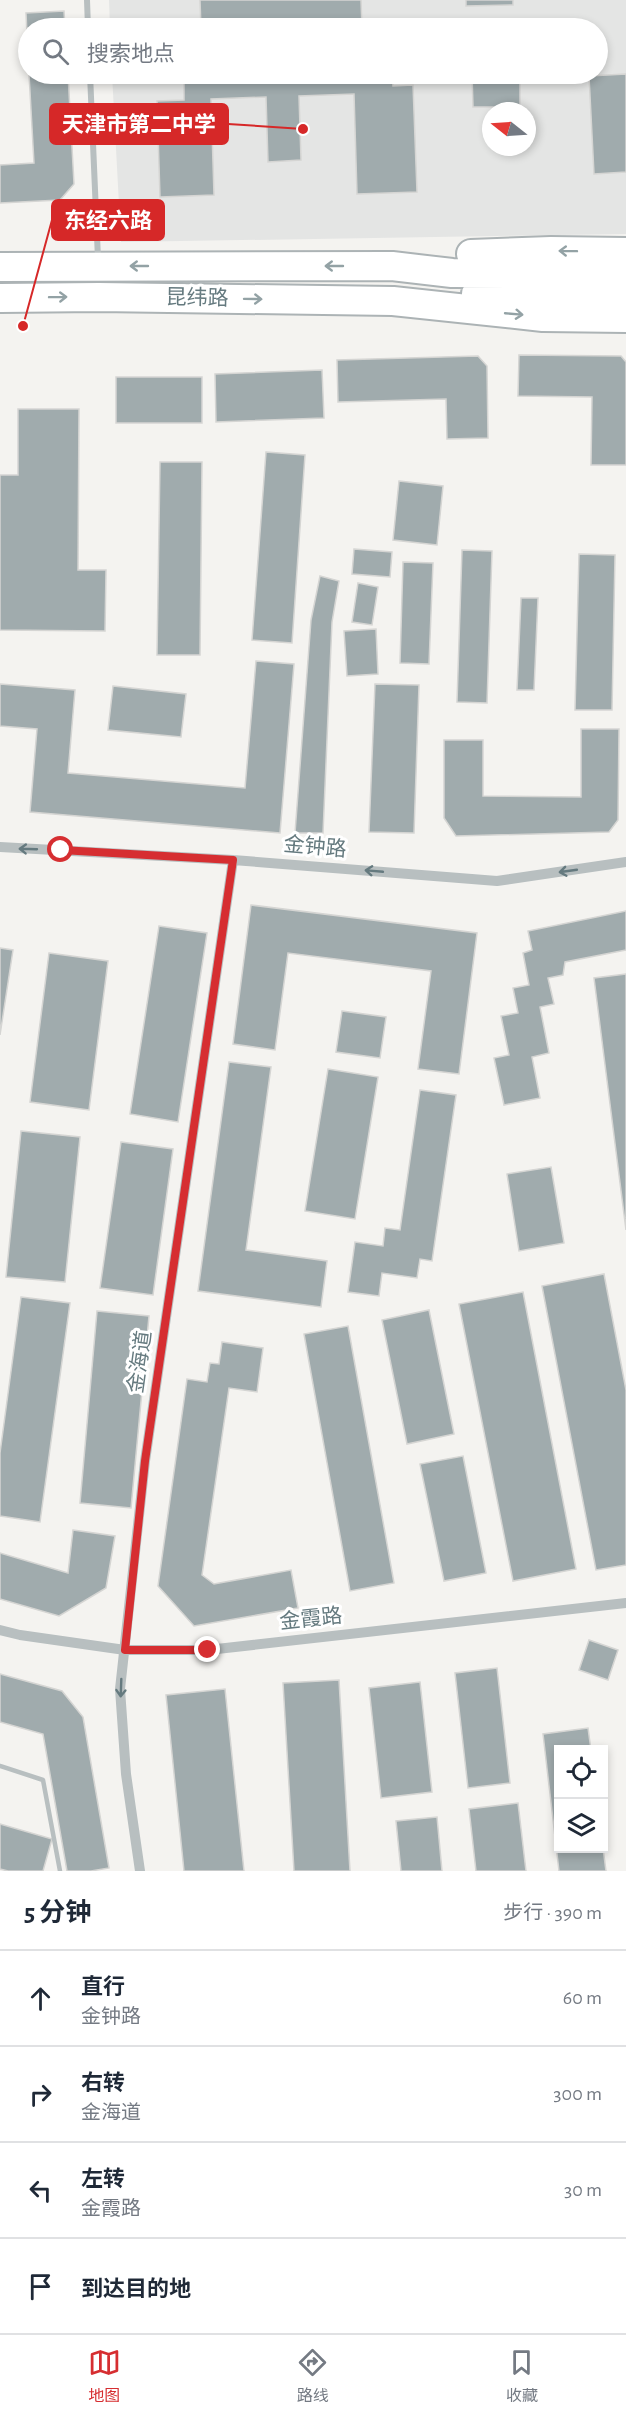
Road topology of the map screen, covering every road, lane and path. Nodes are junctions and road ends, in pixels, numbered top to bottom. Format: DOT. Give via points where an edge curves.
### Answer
graph roads {
  1 [pos="87,0"];
  2 [pos="88,18"];
  3 [pos="90,84"];
  4 [pos="626,252"];
  5 [pos="99,266"];
  6 [pos="392,266"];
  7 [pos="0,267"];
  8 [pos="626,274"];
  9 [pos="532,283"];
  10 [pos="626,296"];
  11 [pos="0,298"];
  12 [pos="393,301"];
  13 [pos="626,318"];
  14 [pos="0,847"];
  15 [pos="233,860"];
  16 [pos="626,862"];
  17 [pos="626,1603"];
  18 [pos="0,1630"];
  19 [pos="125,1650"];
  20 [pos="0,1766"];
  21 [pos="60,1871"];
  22 [pos="140,1871"];
  1 -- 2 [label="street"];
  3 -- 5 [label="street"];
  4 -- 6 [label="main road, one-way" via="457,255"];
  6 -- 5 [label="main road, 昆纬路, one-way"];
  5 -- 7 [label="main road, 昆纬路"];
  6 -- 9 [label="main road"];
  8 -- 9 [label="main road"];
  9 -- 10 [label="main road"];
  9 -- 12 [label="main road"];
  11 -- 12 [label="main road, 昆纬路, one-way"];
  12 -- 13 [label="main road, one-way" via="543,316"];
  15 -- 14 [label="street, 金钟路, one-way"];
  16 -- 15 [label="street, 金钟路, one-way" via="497,881"];
  15 -- 19 [label="street, 金海道" via="145,1461"];
  17 -- 19 [label="street, 金霞路" via="208,1650"];
  18 -- 19 [label="street, 金霞路"];
  19 -- 22 [label="street, 金海道, one-way" via="120,1689 126,1774"];
  20 -- 21 [label="lane" via="43,1780"];
}
